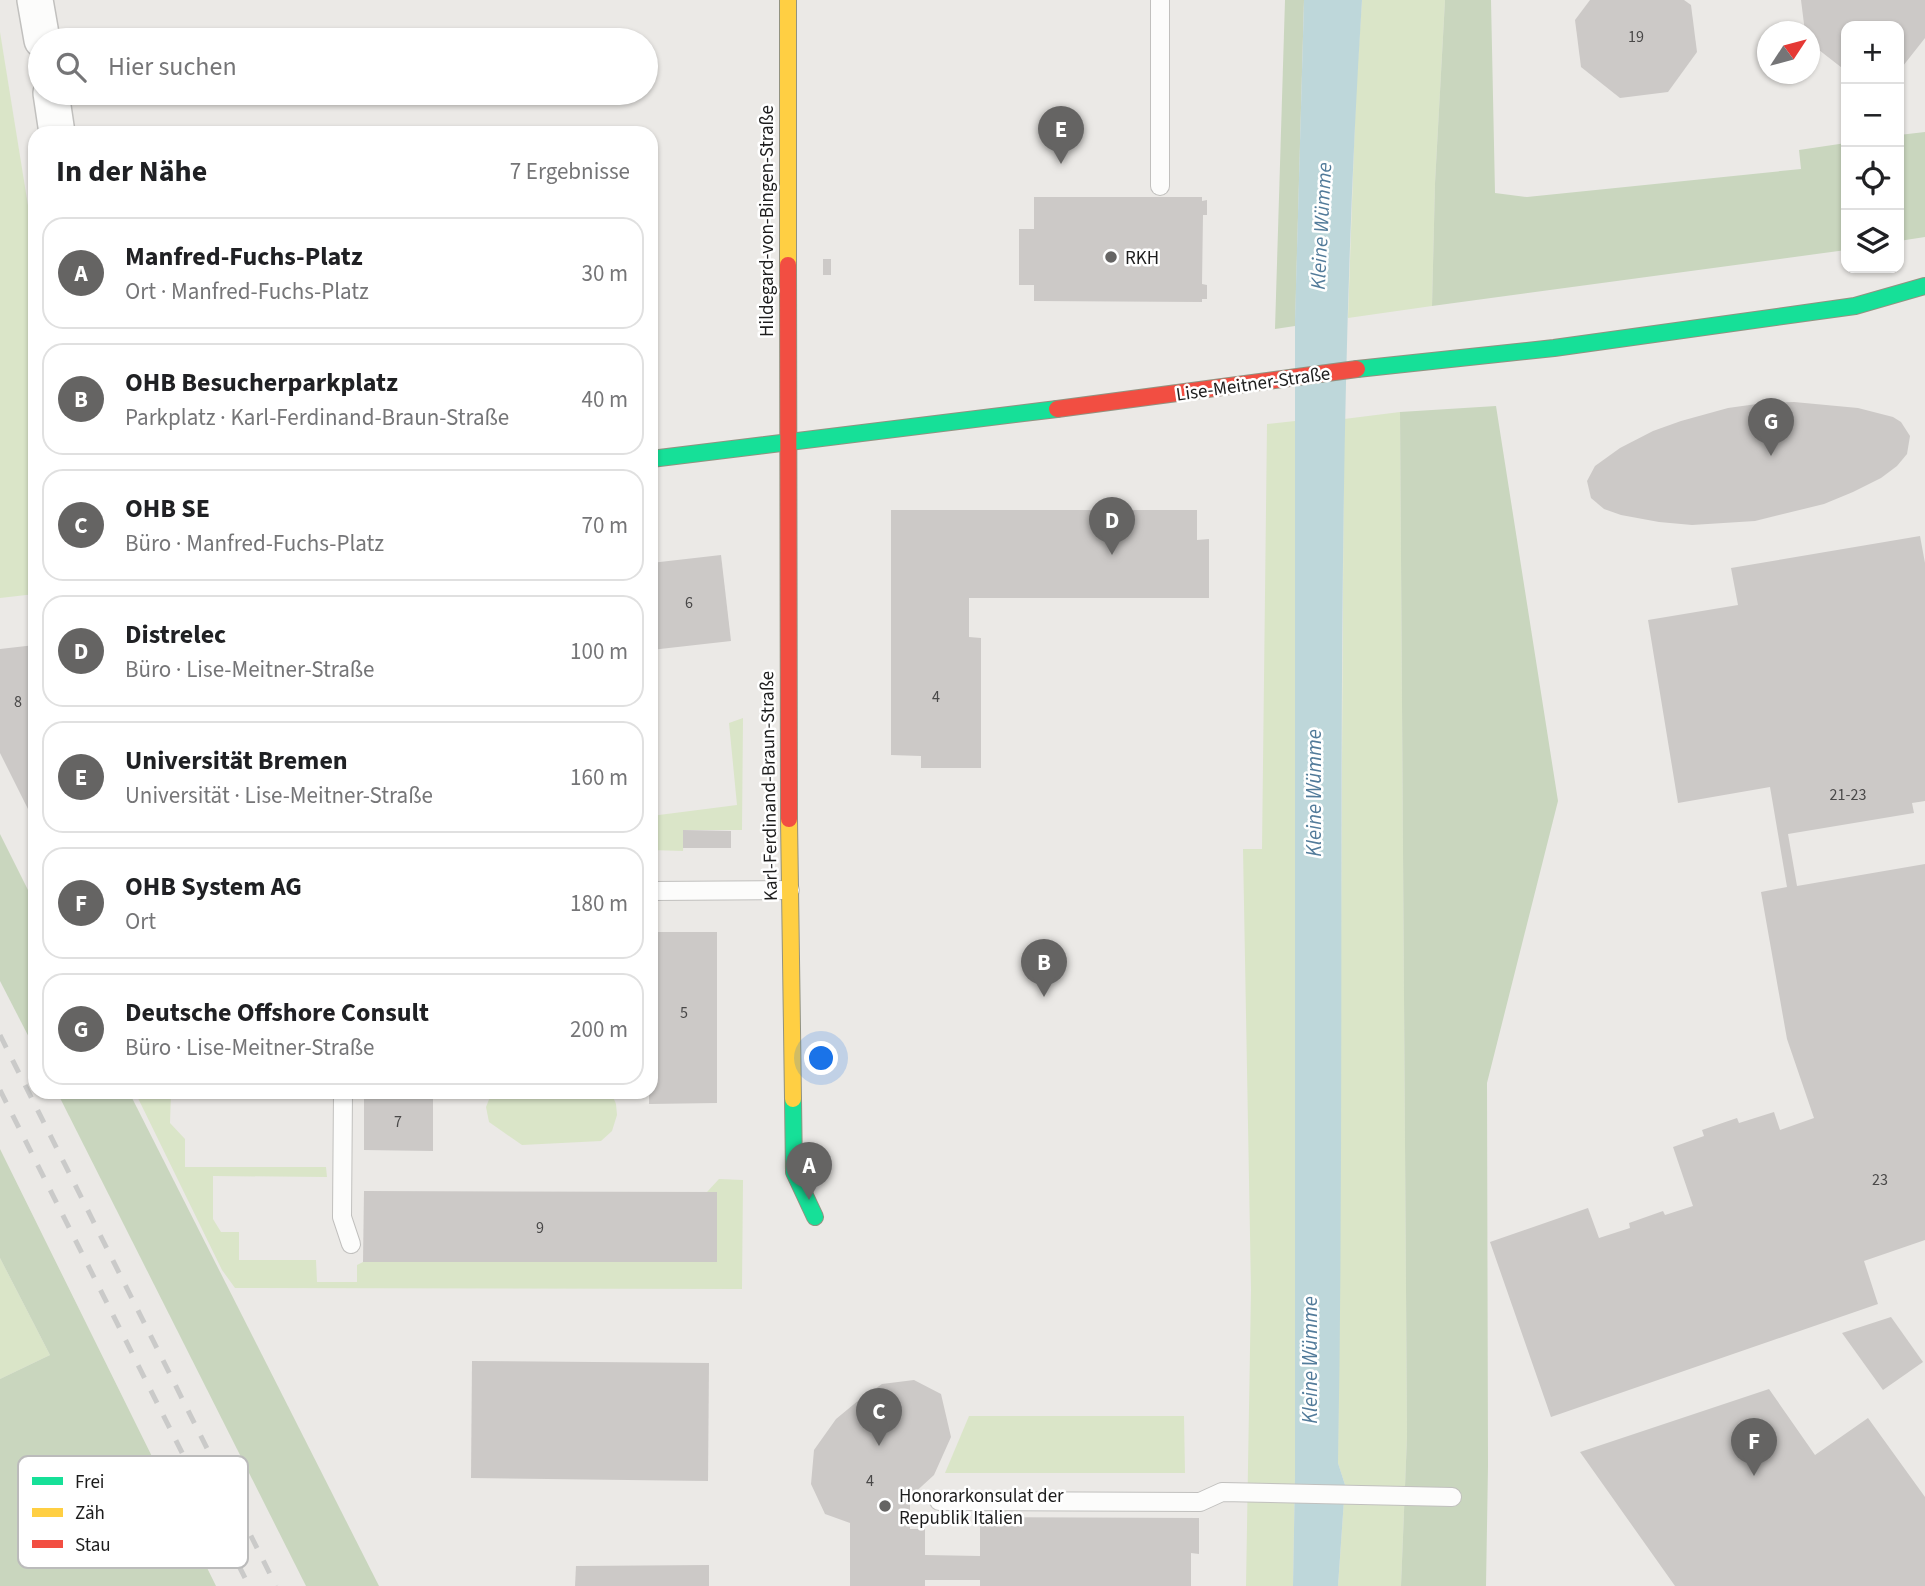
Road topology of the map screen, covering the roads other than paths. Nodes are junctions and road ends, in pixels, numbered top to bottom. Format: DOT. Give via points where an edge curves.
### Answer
graph roads {
  1 [pos="35,0"];
  2 [pos="788,0"];
  3 [pos="1160,0"];
  4 [pos="40,28"];
  5 [pos="53,105"];
  6 [pos="56,126"];
  7 [pos="1160,186"];
  8 [pos="1925,286"];
  9 [pos="1925,305"];
  10 [pos="1855,306"];
  11 [pos="786,441"];
  12 [pos="658,458"];
  13 [pos="790,890"];
  14 [pos="658,891"];
  15 [pos="343,1099"];
  16 [pos="815,1217"];
  17 [pos="351,1244"];
  18 [pos="1451,1497"];
  19 [pos="939,1501"];
  1 -- 4 [label="street"];
  2 -- 11 [label="street, Hildegard-von-Bingen-Straße"];
  3 -- 7 [label="lane"];
  5 -- 6 [label="street"];
  8 -- 10 [label="street, Lise-Meitner-Straße"];
  9 -- 10 [label="street, Lise-Meitner-Straße"];
  10 -- 11 [label="street, Lise-Meitner-Straße" via="1554,348"];
  11 -- 12 [label="street, Lise-Meitner-Straße"];
  11 -- 13 [label="street, Karl-Ferdinand-Braun-Straße"];
  13 -- 14 [label="lane"];
  13 -- 16 [label="street, Karl-Ferdinand-Braun-Straße" via="794,1172"];
  15 -- 17 [label="lane" via="342,1217"];
  18 -- 19 [label="lane" via="1222,1492 1200,1502"];
}
